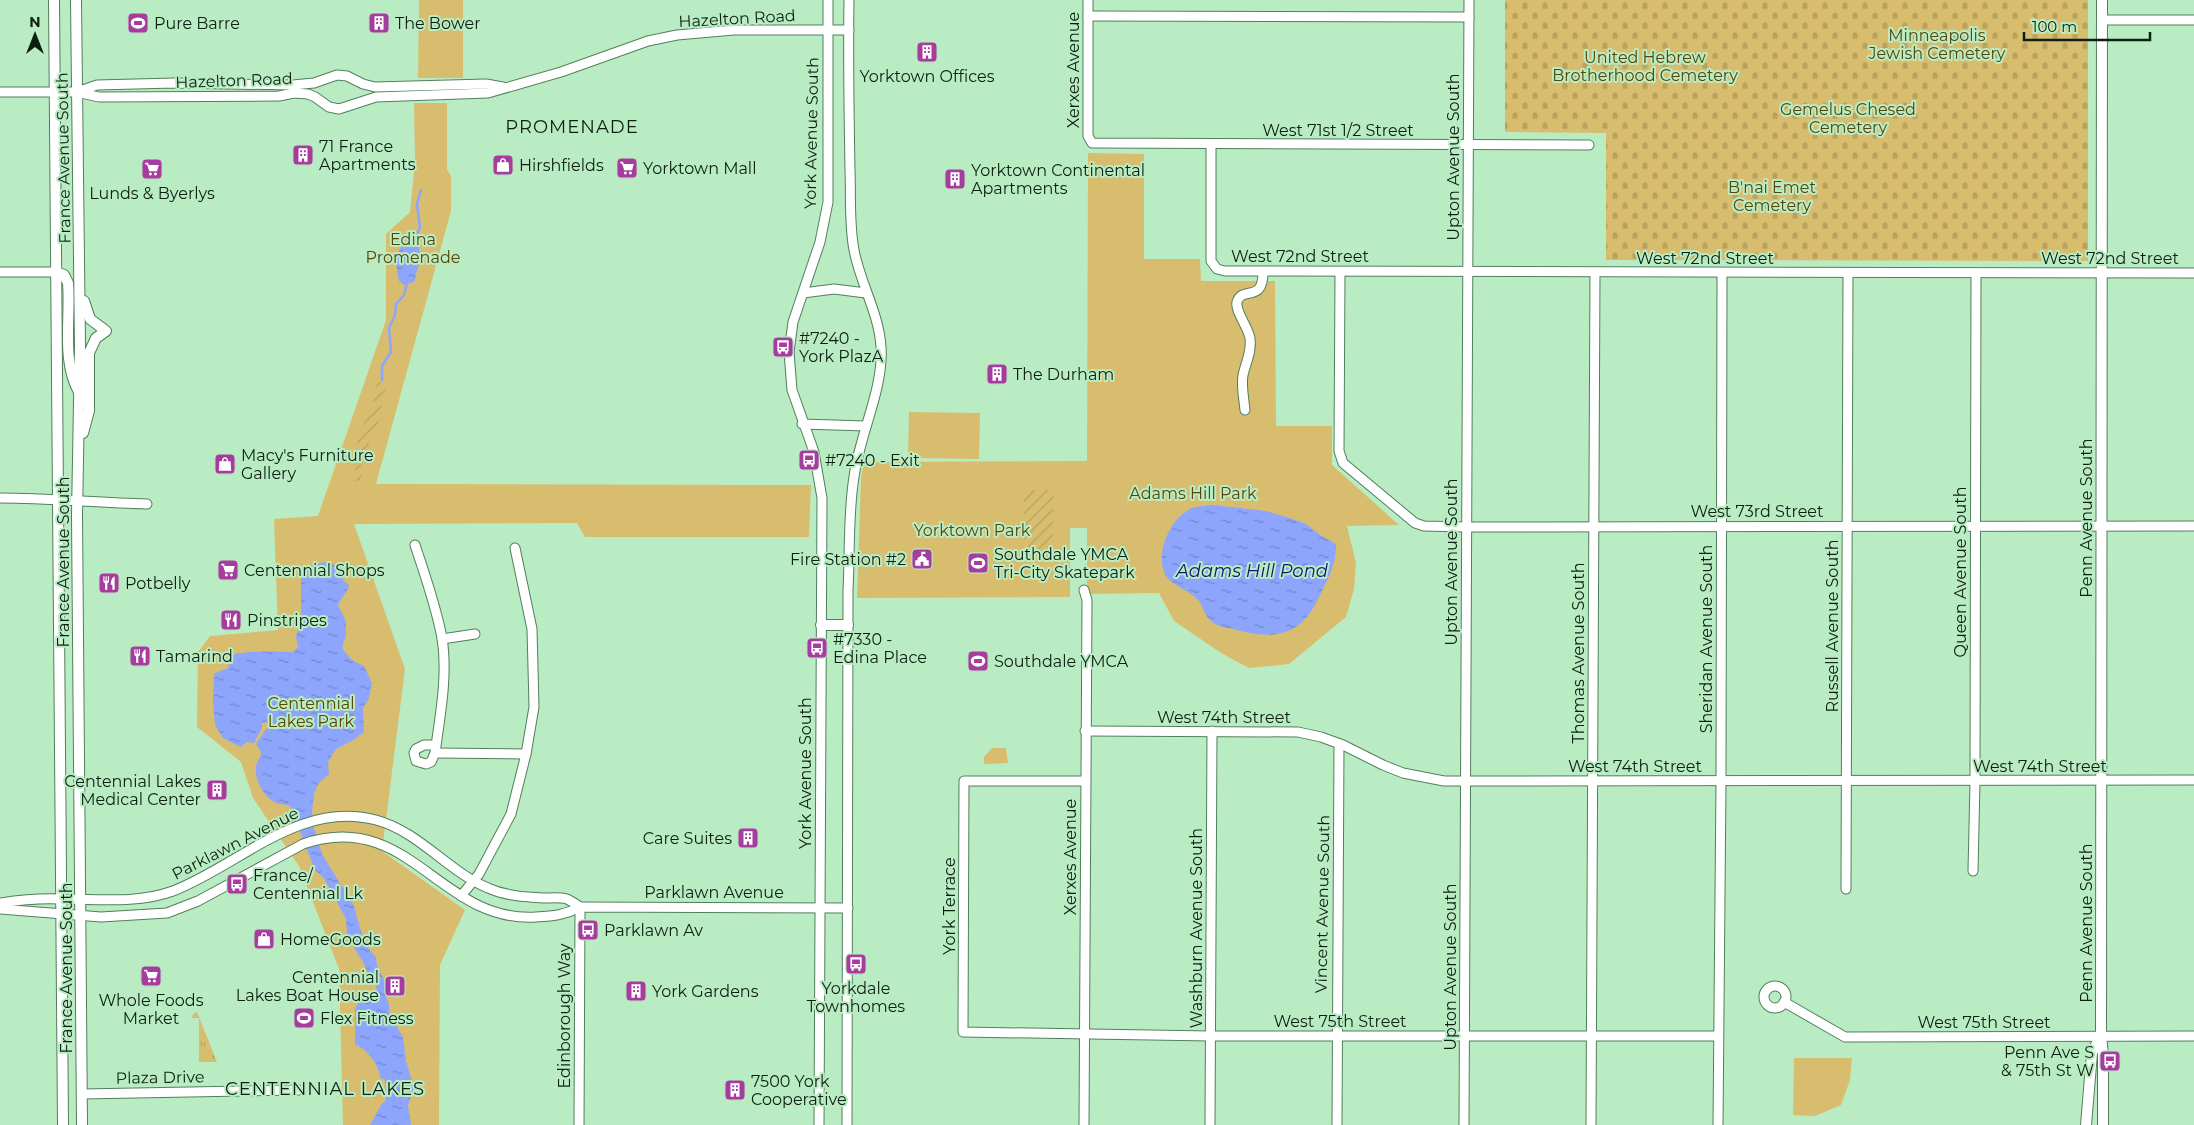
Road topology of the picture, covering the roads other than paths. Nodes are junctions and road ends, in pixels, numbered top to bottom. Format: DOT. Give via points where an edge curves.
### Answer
graph roads {
  1 [pos="54,0"];
  2 [pos="76,0"];
  3 [pos="828,0"];
  4 [pos="849,0"];
  5 [pos="1088,0"];
  6 [pos="1469,0"];
  7 [pos="2102,0"];
  8 [pos="1088,16"];
  9 [pos="1468,17"];
  10 [pos="2102,20"];
  11 [pos="2194,20"];
  12 [pos="829,30"];
  13 [pos="849,30"];
  14 [pos="324,79"];
  15 [pos="354,80"];
  16 [pos="505,87"];
  17 [pos="0,92"];
  18 [pos="55,92"];
  19 [pos="76,92"];
  20 [pos="323,102"];
  21 [pos="353,104"];
  22 [pos="1089,140"];
  23 [pos="1211,145"];
  24 [pos="1468,145"];
  25 [pos="1589,145"];
  26 [pos="0,272"];
  27 [pos="56,272"];
  28 [pos="1263,272"];
  29 [pos="1340,272"];
  30 [pos="1468,272"];
  31 [pos="1595,272"];
  32 [pos="1722,273"];
  33 [pos="1848,273"];
  34 [pos="2102,273"];
  35 [pos="2194,273"];
  36 [pos="1976,274"];
  37 [pos="80,282"];
  38 [pos="803,293"];
  39 [pos="866,293"];
  40 [pos="80,394"];
  41 [pos="1245,410"];
  42 [pos="802,424"];
  43 [pos="866,426"];
  44 [pos="79,450"];
  45 [pos="0,498"];
  46 [pos="58,499"];
  47 [pos="77,502"];
  48 [pos="147,504"];
  49 [pos="1466,526"];
  50 [pos="1594,526"];
  51 [pos="1721,526"];
  52 [pos="1847,526"];
  53 [pos="1975,526"];
  54 [pos="2101,526"];
  55 [pos="2194,526"];
  56 [pos="415,545"];
  57 [pos="515,548"];
  58 [pos="1084,590"];
  59 [pos="821,625"];
  60 [pos="848,625"];
  61 [pos="475,634"];
  62 [pos="442,639"];
  63 [pos="1085,731"];
  64 [pos="1212,731"];
  65 [pos="1339,744"];
  66 [pos="526,754"];
  67 [pos="2194,780"];
  68 [pos="1085,781"];
  69 [pos="1466,781"];
  70 [pos="1593,781"];
  71 [pos="1721,781"];
  72 [pos="1847,781"];
  73 [pos="1976,781"];
  74 [pos="2101,781"];
  75 [pos="1973,871"];
  76 [pos="473,881"];
  77 [pos="1846,889"];
  78 [pos="461,896"];
  79 [pos="61,899"];
  80 [pos="80,899"];
  81 [pos="0,903"];
  82 [pos="580,907"];
  83 [pos="820,908"];
  84 [pos="848,908"];
  85 [pos="0,909"];
  86 [pos="61,913"];
  87 [pos="80,915"];
  88 [pos="1784,1002"];
  89 [pos="963,1032"];
  90 [pos="1084,1035"];
  91 [pos="1210,1036"];
  92 [pos="1336,1036"];
  93 [pos="1465,1036"];
  94 [pos="1591,1036"];
  95 [pos="1718,1036"];
  96 [pos="2101,1036"];
  97 [pos="2194,1036"];
  98 [pos="299,1090"];
  99 [pos="82,1094"];
  100 [pos="63,1125"];
  101 [pos="82,1125"];
  102 [pos="579,1125"];
  103 [pos="819,1125"];
  104 [pos="847,1125"];
  105 [pos="1084,1125"];
  106 [pos="1210,1125"];
  107 [pos="1337,1125"];
  108 [pos="1464,1125"];
  109 [pos="1591,1125"];
  110 [pos="1718,1125"];
  111 [pos="2086,1125"];
  112 [pos="2103,1125"];
  1 -- 18 [label="main road, France Avenue South"];
  2 -- 19 [label="main road, France Avenue South"];
  3 -- 12 [label="street, York Avenue South"];
  4 -- 13 [label="street"];
  5 -- 8 [label="street, Xerxes Avenue"];
  6 -- 9 [label="street, Upton Avenue South"];
  7 -- 10 [label="main road, Penn Avenue South"];
  8 -- 9 [label="street"];
  8 -- 22 [label="street, Xerxes Avenue"];
  9 -- 24 [label="street, Upton Avenue South"];
  10 -- 11 [label="street"];
  10 -- 34 [label="main road, Penn Avenue South"];
  12 -- 13 [label="street, Hazelton Road"];
  12 -- 16 [label="street, Hazelton Road" via="734,30 677,35 648,41 555,74"];
  12 -- 38 [label="street, York Avenue South" via="828,202 820,242"];
  13 -- 39 [label="street" via="848,98 854,249"];
  14 -- 15 [label="street, Hazelton Road" via="338,74"];
  14 -- 19 [label="street, Hazelton Road" via="293,85 97,85"];
  14 -- 20 [label="street" via="320,88"];
  15 -- 16 [label="street, Hazelton Road" via="375,87 486,84"];
  15 -- 21 [label="street" via="358,92"];
  16 -- 21 [label="street, Hazelton Road" via="488,93 465,95 376,97"];
  17 -- 18 [label="street, Hazelton Road"];
  18 -- 19 [label="street, Hazelton Road"];
  18 -- 27 [label="main road, France Avenue South"];
  19 -- 20 [label="street, Hazelton Road" via="99,97 136,98 301,93"];
  19 -- 37 [label="main road, France Avenue South"];
  20 -- 21 [label="street, Hazelton Road" via="339,109"];
  22 -- 23 [label="street, West 71st 1/2 Street" via="1092,143"];
  23 -- 24 [label="street, West 71st 1/2 Street"];
  23 -- 28 [label="street, West 72nd Street" via="1210,261 1217,269 1225,271"];
  24 -- 25 [label="street, West 71st 1/2 Street"];
  24 -- 30 [label="street, Upton Avenue South"];
  26 -- 27 [label="street"];
  27 -- 40 [label="main road" via="64,275 68,283 69,357 73,381"];
  27 -- 46 [label="main road, France Avenue South"];
  28 -- 29 [label="street, West 72nd Street"];
  28 -- 41 [label="street" via="1263,284 1259,290 1240,297 1237,302 1250,338 1243,377"];
  29 -- 30 [label="street, West 72nd Street"];
  29 -- 49 [label="street, West 73rd Street" via="1339,452 1343,463 1414,523"];
  30 -- 31 [label="street, West 72nd Street"];
  30 -- 49 [label="street, Upton Avenue South"];
  31 -- 32 [label="street, West 72nd Street"];
  31 -- 50 [label="street, Thomas Avenue South"];
  32 -- 33 [label="street, West 72nd Street"];
  32 -- 51 [label="street, Sheridan Avenue South"];
  33 -- 36 [label="street, West 72nd Street"];
  33 -- 52 [label="street, Russell Avenue South"];
  34 -- 35 [label="street, West 72nd Street"];
  34 -- 36 [label="street, West 72nd Street"];
  34 -- 54 [label="main road, Penn Avenue South"];
  36 -- 53 [label="street, Queen Avenue South"];
  37 -- 40 [label="main road, France Avenue South"];
  37 -- 44 [label="main road" via="86,312 90,319 106,330 96,338 89,353 89,411"];
  38 -- 39 [label="street" via="834,289"];
  38 -- 42 [label="street, York Avenue South" via="793,322 789,352 792,390"];
  39 -- 43 [label="street" via="875,312 881,348 877,386"];
  40 -- 44 [label="main road, France Avenue South"];
  42 -- 43 [label="street"];
  42 -- 59 [label="street, York Avenue South" via="814,452 822,498"];
  43 -- 60 [label="street" via="857,459 852,498"];
  44 -- 47 [label="main road, France Avenue South"];
  45 -- 46 [label="street"];
  46 -- 47 [label="street"];
  46 -- 79 [label="main road, France Avenue South"];
  47 -- 48 [label="street"];
  47 -- 80 [label="main road, France Avenue South"];
  49 -- 50 [label="street, West 73rd Street"];
  49 -- 69 [label="street, Upton Avenue South"];
  50 -- 51 [label="street, West 73rd Street"];
  50 -- 70 [label="street, Thomas Avenue South"];
  51 -- 52 [label="street, West 73rd Street"];
  51 -- 71 [label="street, Sheridan Avenue South"];
  52 -- 53 [label="street, West 73rd Street"];
  52 -- 72 [label="street, Russell Avenue South"];
  53 -- 54 [label="street, West 73rd Street"];
  53 -- 73 [label="street, Queen Avenue South"];
  54 -- 55 [label="street, West 73rd Street"];
  54 -- 74 [label="main road, Penn Avenue South"];
  56 -- 62 [label="street"];
  57 -- 66 [label="street" via="531,624 534,658 534,707"];
  58 -- 63 [label="street, Xerxes Avenue" via="1087,594"];
  59 -- 60 [label="main road"];
  59 -- 83 [label="street, York Avenue South"];
  60 -- 84 [label="street"];
  61 -- 62 [label="street"];
  62 -- 66 [label="street" via="443,694 436,749"];
  63 -- 64 [label="street, West 74th Street"];
  63 -- 68 [label="street, Xerxes Avenue"];
  64 -- 65 [label="street, West 74th Street" via="1298,732"];
  64 -- 91 [label="street, Washburn Avenue South"];
  65 -- 69 [label="street, West 74th Street" via="1403,773"];
  65 -- 92 [label="street, Vincent Avenue South"];
  66 -- 76 [label="street" via="512,814"];
  67 -- 74 [label="street, West 74th Street"];
  68 -- 89 [label="street, York Terrace" via="964,781"];
  68 -- 90 [label="street, Xerxes Avenue"];
  69 -- 70 [label="street, West 74th Street"];
  69 -- 93 [label="street, Upton Avenue South"];
  70 -- 71 [label="street, West 74th Street"];
  70 -- 94 [label="street, Thomas Avenue South"];
  71 -- 72 [label="street, West 74th Street"];
  71 -- 95 [label="street, Sheridan Avenue South"];
  72 -- 73 [label="street, West 74th Street"];
  72 -- 77 [label="street, Russell Avenue South"];
  73 -- 74 [label="street, West 74th Street"];
  73 -- 75 [label="street, Queen Avenue South"];
  74 -- 96 [label="main road, Penn Avenue South"];
  76 -- 78 [label="street"];
  76 -- 80 [label="street, Parklawn Avenue" via="402,830 375,820 348,817 318,819 296,826 170,892 132,899"];
  76 -- 82 [label="street, Parklawn Avenue" via="500,893 566,899"];
  78 -- 82 [label="street, Parklawn Avenue" via="491,911 518,917 567,914"];
  78 -- 87 [label="street, Parklawn Avenue" via="408,858 375,841 323,838 286,852 198,901 167,913"];
  79 -- 80 [label="street, Parklawn Avenue"];
  79 -- 81 [label="street, Parklawn Avenue"];
  79 -- 86 [label="main road, France Avenue South"];
  80 -- 87 [label="main road, France Avenue South"];
  82 -- 83 [label="street, Parklawn Avenue"];
  82 -- 102 [label="street, Edinborough Way"];
  83 -- 84 [label="street, Parklawn Avenue"];
  83 -- 103 [label="street, York Avenue South"];
  84 -- 104 [label="street"];
  85 -- 86 [label="street, Parklawn Avenue"];
  86 -- 87 [label="street, Parklawn Avenue"];
  86 -- 100 [label="main road, France Avenue South"];
  87 -- 99 [label="main road, France Avenue South"];
  88 -- 96 [label="street, West 75th Street" via="1845,1037"];
  89 -- 90 [label="street, West 75th Street"];
  90 -- 91 [label="street, West 75th Street"];
  90 -- 105 [label="street, Xerxes Avenue"];
  91 -- 92 [label="street, West 75th Street"];
  91 -- 106 [label="street, Washburn Avenue South"];
  92 -- 93 [label="street, West 75th Street"];
  92 -- 107 [label="street, Vincent Avenue South"];
  93 -- 94 [label="street, West 75th Street"];
  93 -- 108 [label="street, Upton Avenue South"];
  94 -- 95 [label="street, West 75th Street"];
  94 -- 109 [label="street, Thomas Avenue South"];
  95 -- 110 [label="street, Sheridan Avenue South"];
  96 -- 97 [label="street, West 75th Street"];
  96 -- 111 [label="main road, Penn Avenue South" via="2092,1053"];
  96 -- 112 [label="main road, Penn Avenue South"];
  98 -- 99 [label="street, Plaza Drive"];
  99 -- 101 [label="main road, France Avenue South"];
}
